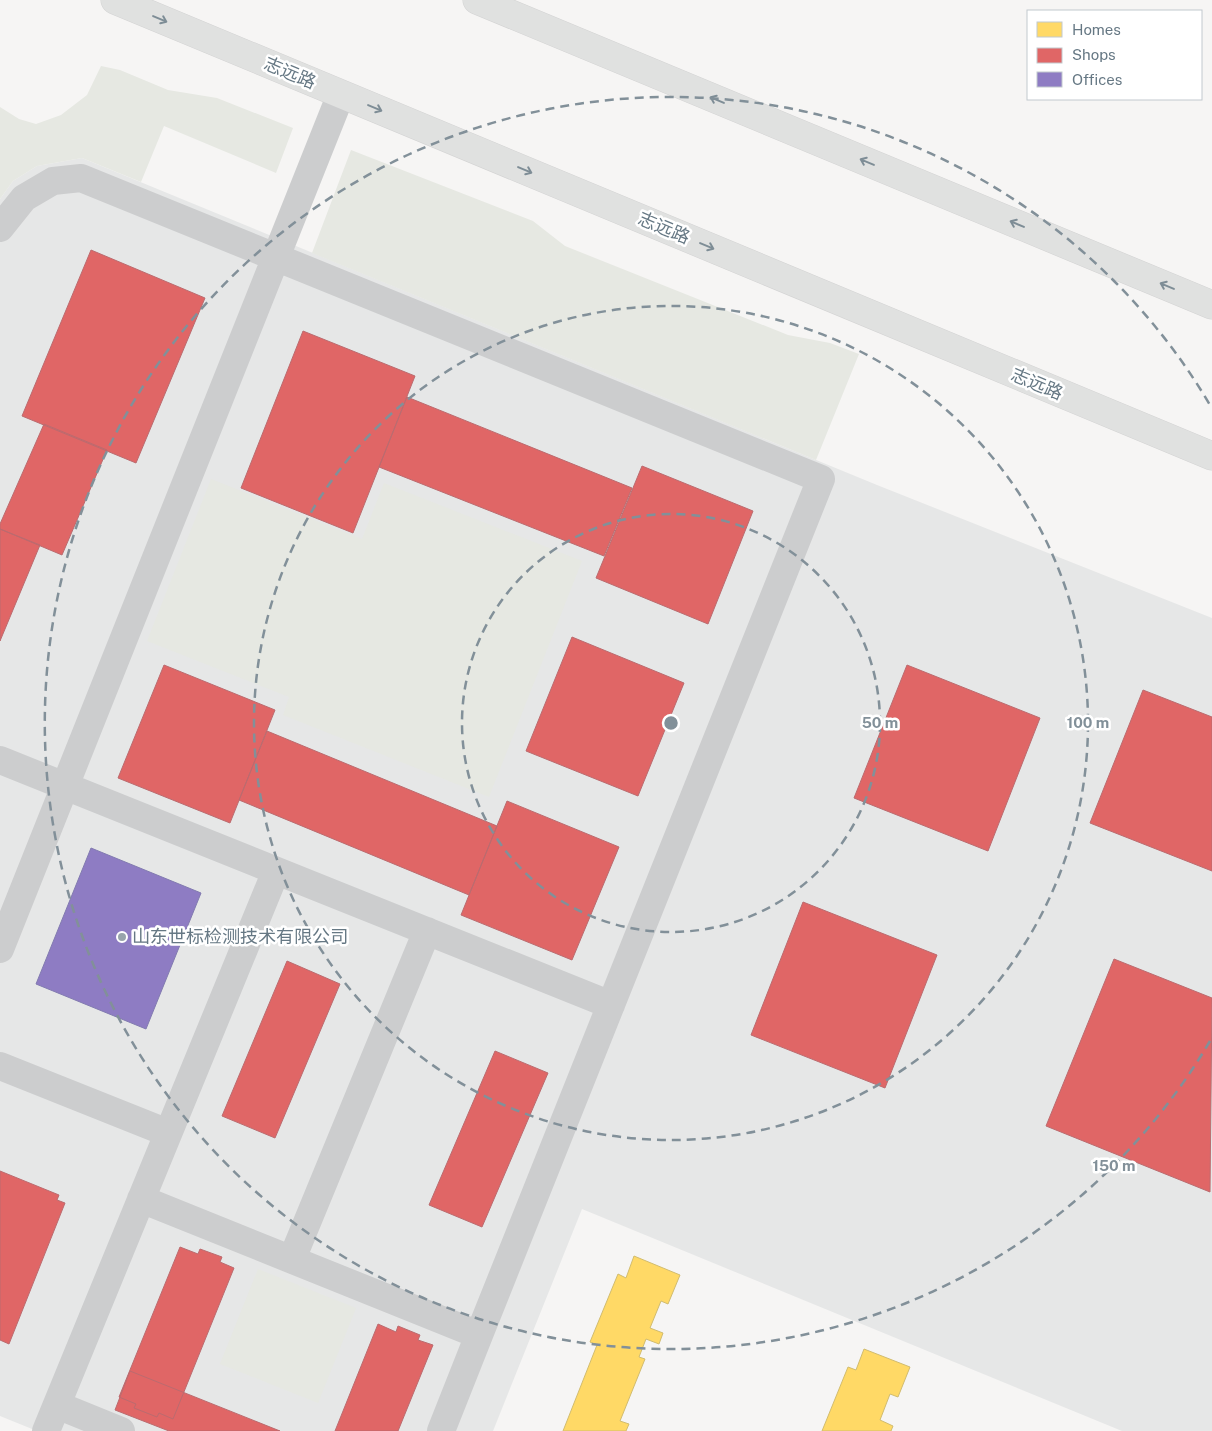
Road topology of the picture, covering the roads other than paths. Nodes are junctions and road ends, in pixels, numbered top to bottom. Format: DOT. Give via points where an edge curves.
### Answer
graph roads {
  1 [pos="115,0"];
  2 [pos="477,0"];
  3 [pos="341,94"];
  4 [pos="0,228"];
  5 [pos="276,257"];
  6 [pos="1212,305"];
  7 [pos="1212,456"];
  8 [pos="0,760"];
  9 [pos="65,786"];
  10 [pos="276,871"];
  11 [pos="427,931"];
  12 [pos="0,949"];
  13 [pos="611,1005"];
  14 [pos="0,1066"];
  15 [pos="168,1133"];
  16 [pos="142,1198"];
  17 [pos="292,1259"];
  18 [pos="479,1335"];
  19 [pos="57,1405"];
  20 [pos="46,1431"];
  21 [pos="121,1431"];
  22 [pos="441,1431"];
  1 -- 3 [label="main road, 志远路, one-way"];
  6 -- 2 [label="main road, one-way"];
  3 -- 5 [label="lane"];
  3 -- 7 [label="main road, 志远路, one-way"];
  4 -- 5 [label="lane" via="24,198 53,181 81,178"];
  5 -- 9 [label="lane"];
  5 -- 13 [label="lane" via="821,479"];
  8 -- 9 [label="lane"];
  9 -- 10 [label="lane"];
  9 -- 12 [label="lane"];
  10 -- 11 [label="lane"];
  10 -- 15 [label="lane"];
  11 -- 13 [label="lane"];
  11 -- 17 [label="lane"];
  13 -- 18 [label="lane"];
  14 -- 15 [label="lane"];
  15 -- 16 [label="lane"];
  16 -- 17 [label="lane"];
  16 -- 19 [label="lane"];
  17 -- 18 [label="lane"];
  18 -- 22 [label="lane"];
  19 -- 20 [label="lane"];
  19 -- 21 [label="lane"];
}
